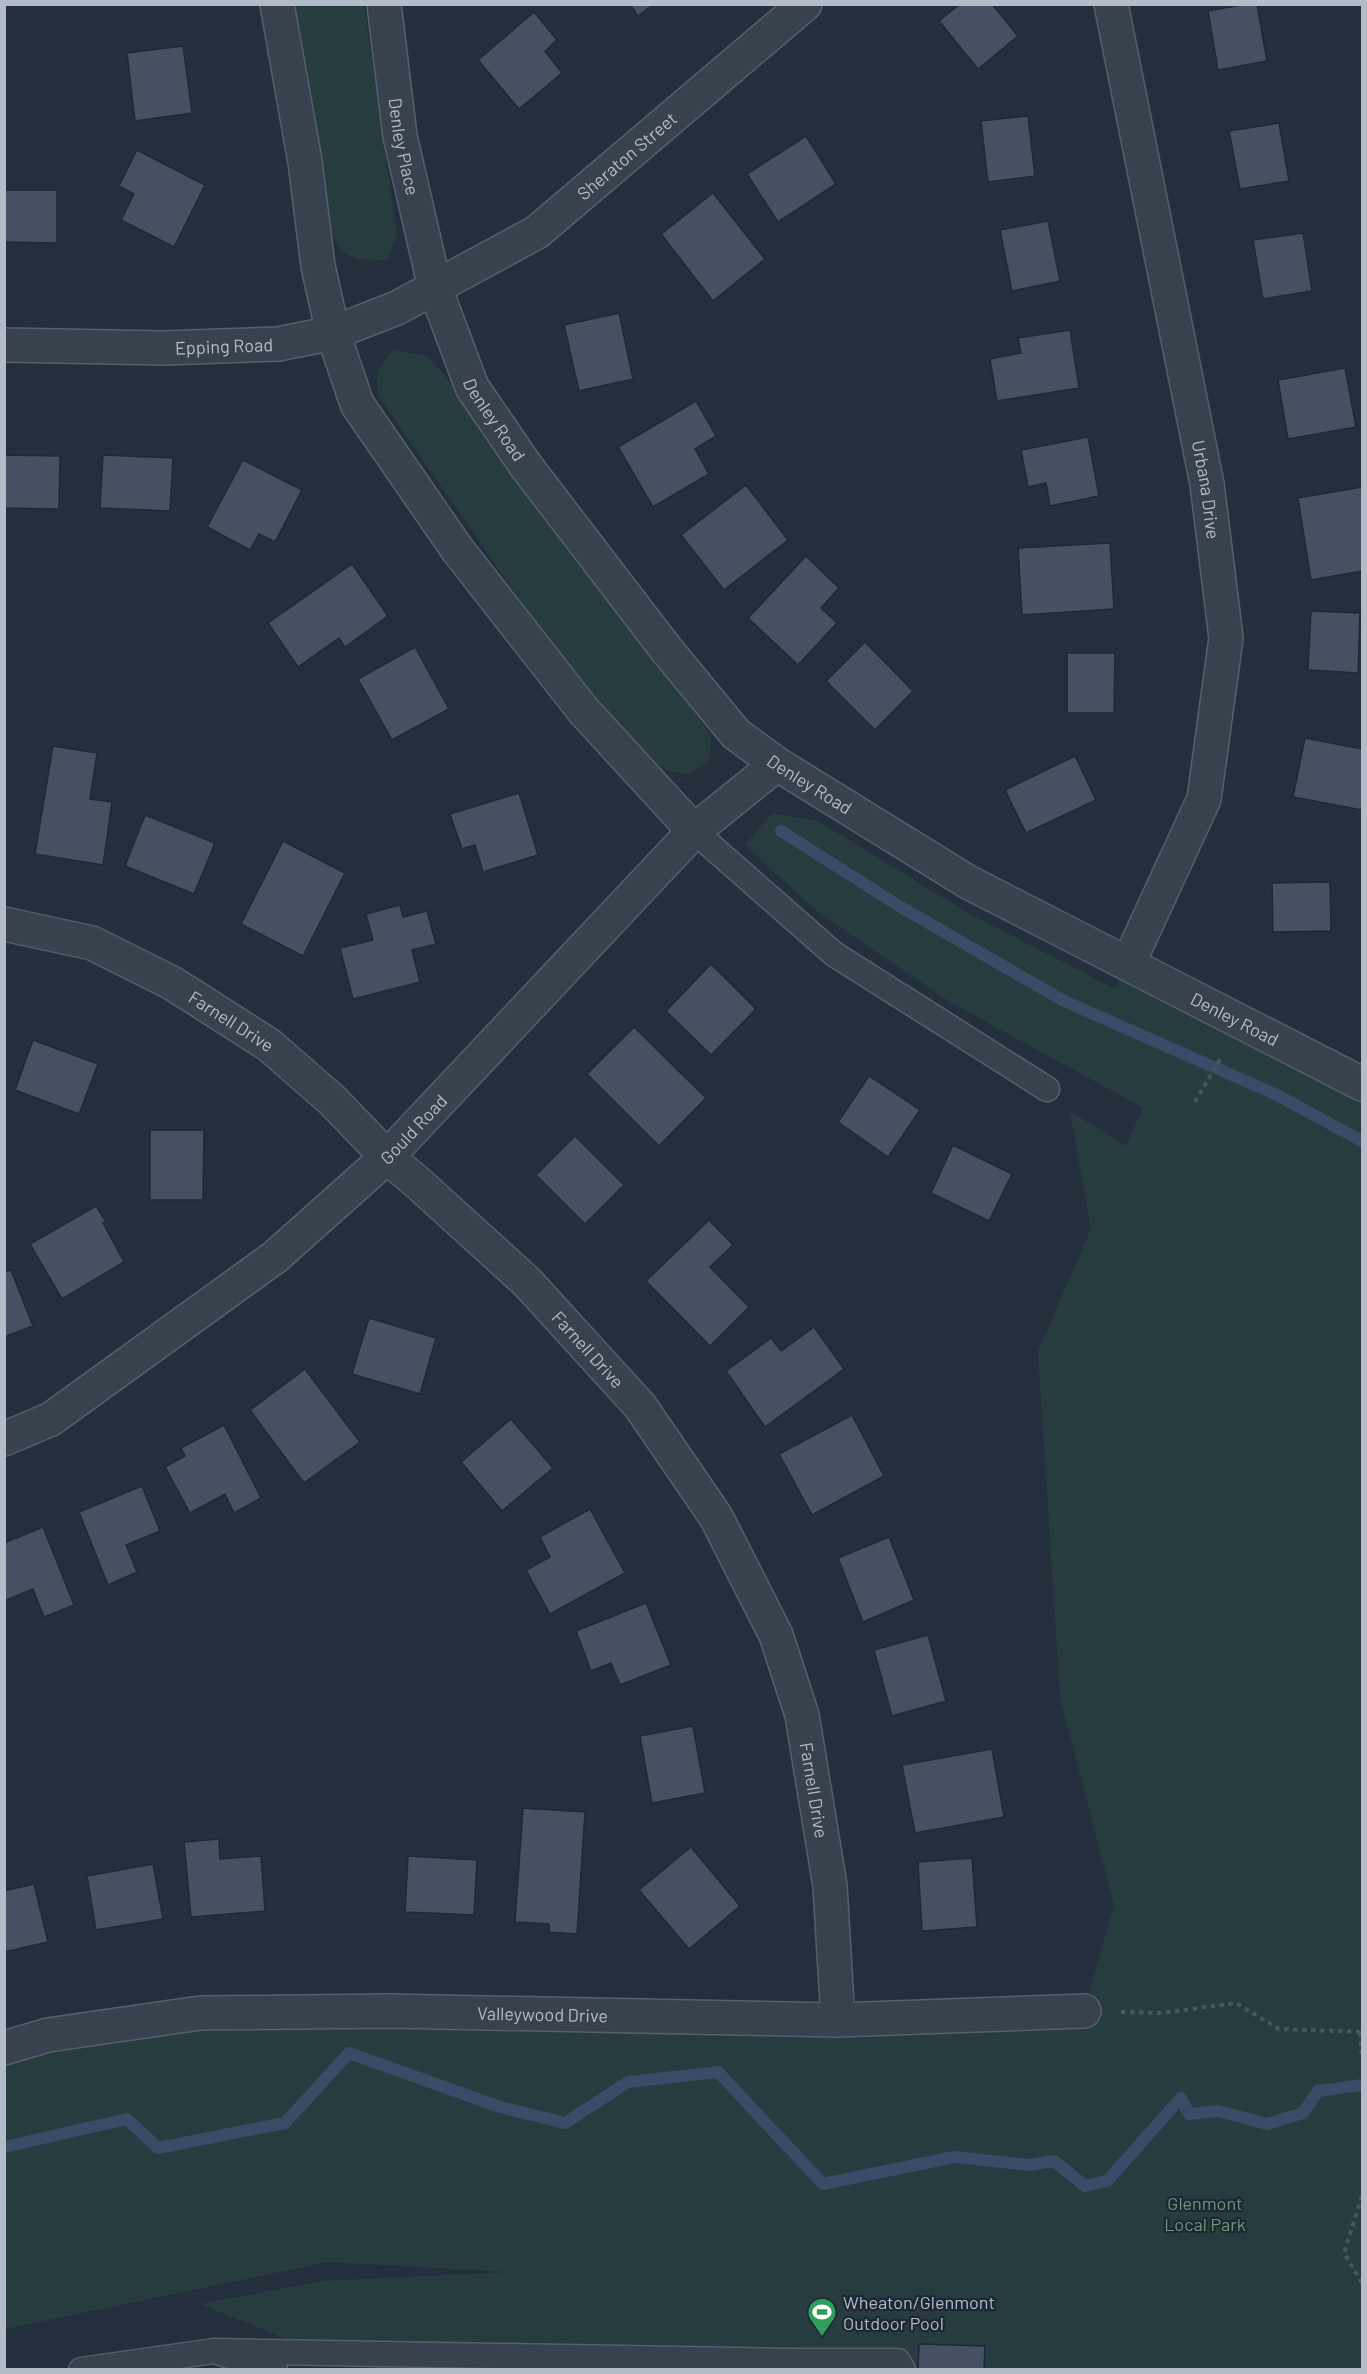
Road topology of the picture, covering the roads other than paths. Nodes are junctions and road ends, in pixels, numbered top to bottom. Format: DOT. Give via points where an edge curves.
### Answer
graph roads {
  1 [pos="277,4"];
  2 [pos="384,4"];
  3 [pos="806,4"];
  4 [pos="1111,4"];
  5 [pos="435,288"];
  6 [pos="333,333"];
  7 [pos="4,345"];
  8 [pos="777,764"];
  9 [pos="694,831"];
  10 [pos="4,924"];
  11 [pos="1128,964"];
  12 [pos="1362,1083"];
  13 [pos="1047,1089"];
  14 [pos="387,1157"];
  15 [pos="4,1439"];
  16 [pos="1084,2011"];
  17 [pos="838,2020"];
  18 [pos="4,2048"];
  19 [pos="214,2351"];
  20 [pos="791,2365"];
  21 [pos="81,2370"];
  22 [pos="275,2370"];
  23 [pos="903,2370"];
  1 -- 6 [label="street" via="305,162 318,266"];
  2 -- 5 [label="street, Denley Place" via="399,136"];
  3 -- 5 [label="street, Sheraton Street" via="537,232"];
  4 -- 11 [label="street, Urbana Drive" via="1207,484 1226,638 1204,800"];
  5 -- 6 [label="street, Epping Road"];
  5 -- 8 [label="street, Denley Road" via="472,387 526,466 736,734"];
  6 -- 7 [label="street, Epping Road" via="278,344 233,346"];
  6 -- 9 [label="street" via="357,404 457,549 583,710"];
  8 -- 9 [label="street, Gould Road"];
  8 -- 11 [label="street, Denley Road" via="968,882"];
  9 -- 13 [label="lane" via="834,954"];
  9 -- 14 [label="street, Gould Road"];
  10 -- 14 [label="street, Farnell Drive" via="92,943 172,983 269,1045 332,1100"];
  11 -- 12 [label="street, Denley Road"];
  14 -- 15 [label="street, Gould Road" via="275,1257 51,1419"];
  14 -- 17 [label="street, Farnell Drive" via="527,1282 640,1406 716,1517 776,1635 802,1715 830,1886"];
  16 -- 17 [label="street, Valleywood Drive"];
  17 -- 18 [label="street, Valleywood Drive" via="390,2011 200,2013 48,2035"];
  19 -- 20 [label="lane"];
  19 -- 21 [label="lane"];
  19 -- 22 [label="lane"];
  20 -- 23 [label="lane" via="898,2361"];
}
